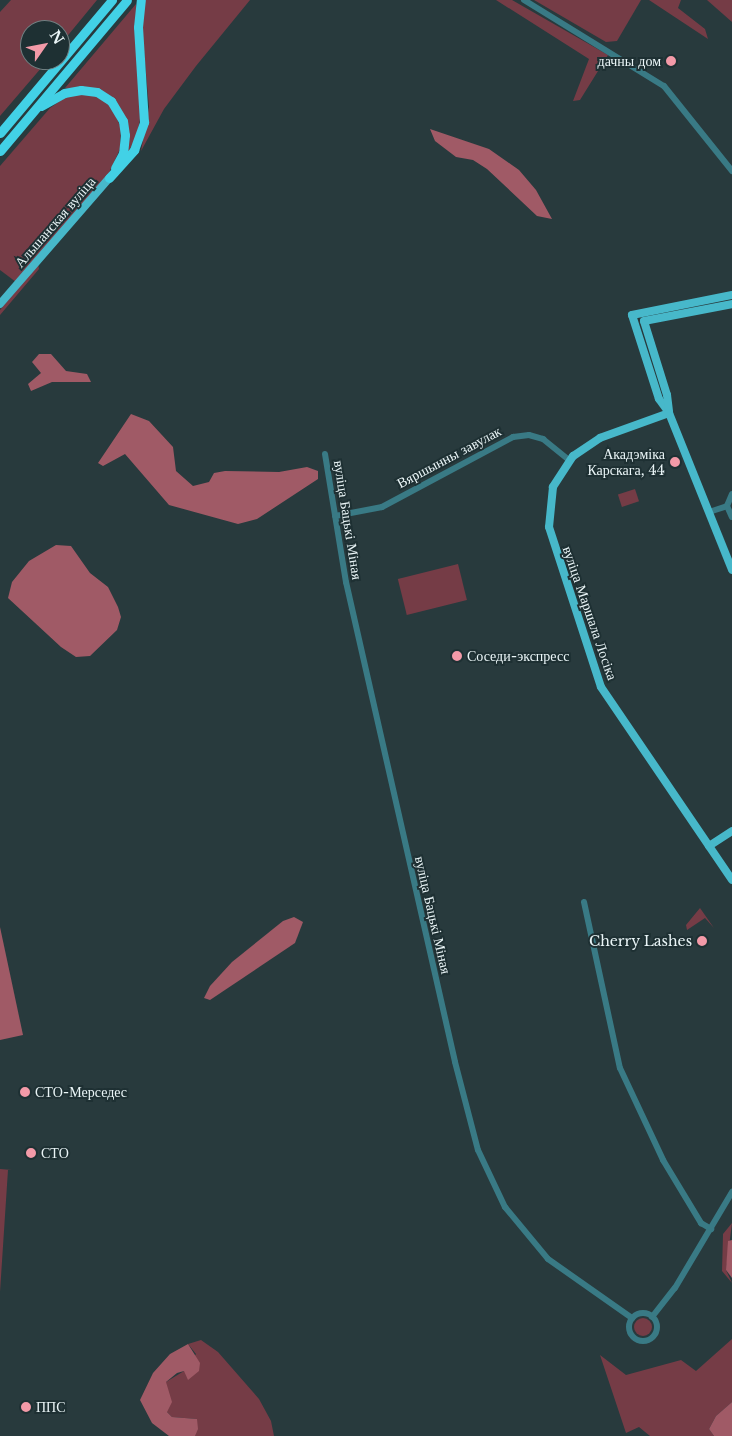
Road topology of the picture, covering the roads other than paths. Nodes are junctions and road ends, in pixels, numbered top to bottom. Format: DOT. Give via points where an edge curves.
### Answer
graph roads {
  1 [pos="112,0"];
  2 [pos="127,0"];
  3 [pos="141,0"];
  4 [pos="524,0"];
  5 [pos="34,110"];
  6 [pos="18,111"];
  7 [pos="0,123"];
  8 [pos="0,133"];
  9 [pos="0,151"];
  10 [pos="732,171"];
  11 [pos="109,178"];
  12 [pos="0,290"];
  13 [pos="732,295"];
  14 [pos="7,296"];
  15 [pos="0,304"];
  16 [pos="732,304"];
  17 [pos="644,321"];
  18 [pos="634,322"];
  19 [pos="669,413"];
  20 [pos="325,454"];
  21 [pos="569,460"];
  22 [pos="732,494"];
  23 [pos="727,506"];
  24 [pos="708,512"];
  25 [pos="336,516"];
  26 [pos="732,517"];
  27 [pos="732,570"];
  28 [pos="732,831"];
  29 [pos="709,846"];
  30 [pos="732,880"];
  31 [pos="584,902"];
  32 [pos="732,1192"];
  33 [pos="711,1229"];
  34 [pos="652,1317"];
  35 [pos="632,1318"];
  1 -- 6 [label="highway"];
  2 -- 5 [label="highway"];
  3 -- 11 [label="highway" via="138,27 144,122 134,150"];
  4 -- 10 [label="street" via="664,86"];
  5 -- 9 [label="highway"];
  5 -- 11 [label="highway" via="73,90 90,90 111,101 123,121 125,135 122,153"];
  6 -- 7 [label="highway"];
  6 -- 8 [label="highway"];
  11 -- 14 [label="main road, Альшанская вуліца"];
  12 -- 14 [label="main road"];
  13 -- 18 [label="main road" via="632,315"];
  14 -- 15 [label="main road, Альшанская вуліца"];
  16 -- 17 [label="main road"];
  17 -- 18 [label="main road"];
  17 -- 19 [label="main road" via="667,395"];
  18 -- 19 [label="main road" via="660,399"];
  19 -- 21 [label="main road, вуліца Маршала Лосіка" via="600,438"];
  19 -- 24 [label="main road"];
  20 -- 25 [label="street, вуліца Бацькі Міная"];
  21 -- 25 [label="street, Вяршынны завулак" via="542,439 529,435 513,436 382,507"];
  21 -- 29 [label="main road, вуліца Маршала Лосіка" via="554,487 549,528 595,672 618,714"];
  22 -- 23 [label="street"];
  23 -- 24 [label="street"];
  23 -- 26 [label="street"];
  24 -- 27 [label="main road"];
  25 -- 35 [label="street, вуліца Бацькі Міная" via="346,582 398,818 478,1150 493,1188 523,1232 566,1274"];
  28 -- 29 [label="main road"];
  29 -- 30 [label="main road, вуліца Маршала Лосіка"];
  31 -- 33 [label="street" via="620,1068 663,1160 702,1222"];
  32 -- 33 [label="street"];
  33 -- 34 [label="street" via="675,1288"];
  34 -- 35 [label="street" via="644,1313"];
  34 -- 35 [label="street" via="656,1327 647,1340 631,1334"];
}
